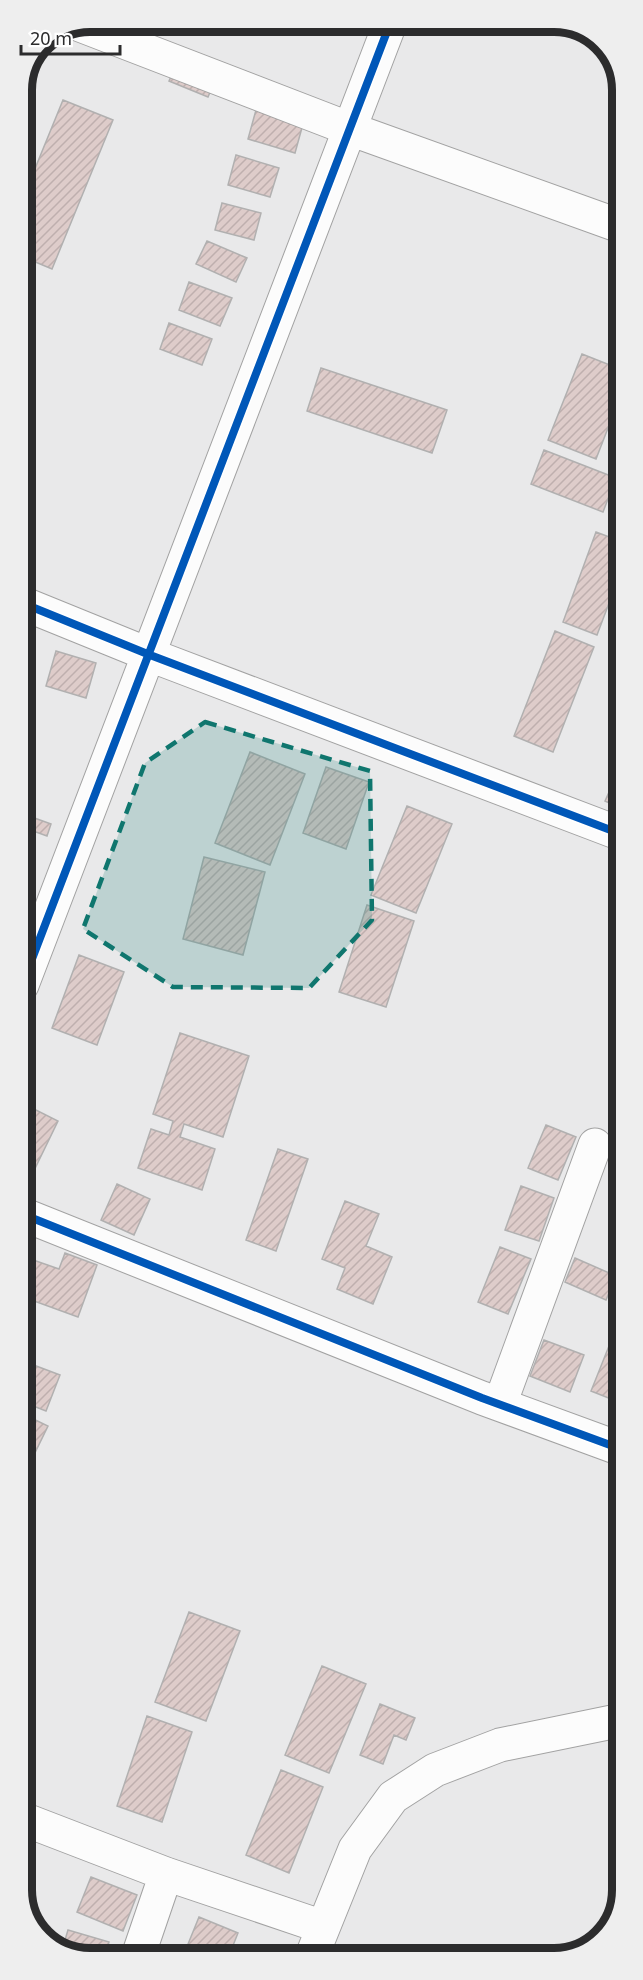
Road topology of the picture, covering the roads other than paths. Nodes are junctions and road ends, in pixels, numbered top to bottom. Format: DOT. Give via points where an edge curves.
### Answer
graph roads {
  1 [pos="98,32"];
  2 [pos="387,32"];
  3 [pos="350,129"];
  4 [pos="612,222"];
  5 [pos="32,607"];
  6 [pos="150,655"];
  7 [pos="612,831"];
  8 [pos="32,959"];
  9 [pos="595,1145"];
  10 [pos="32,1218"];
  11 [pos="500,1404"];
  12 [pos="612,1446"];
  13 [pos="612,1722"];
  14 [pos="32,1822"];
  15 [pos="166,1874"];
  16 [pos="323,1927"];
  17 [pos="140,1948"];
  18 [pos="315,1948"];
  1 -- 3 [label="street"];
  2 -- 3 [label="street"];
  3 -- 4 [label="street"];
  3 -- 6 [label="street"];
  5 -- 6 [label="street"];
  6 -- 7 [label="street"];
  6 -- 8 [label="street"];
  9 -- 11 [label="street"];
  10 -- 11 [label="street"];
  11 -- 12 [label="street"];
  13 -- 16 [label="street" via="500,1745 435,1770 393,1797 355,1849"];
  14 -- 15 [label="street"];
  15 -- 16 [label="street"];
  15 -- 17 [label="street"];
  16 -- 18 [label="street"];
}
